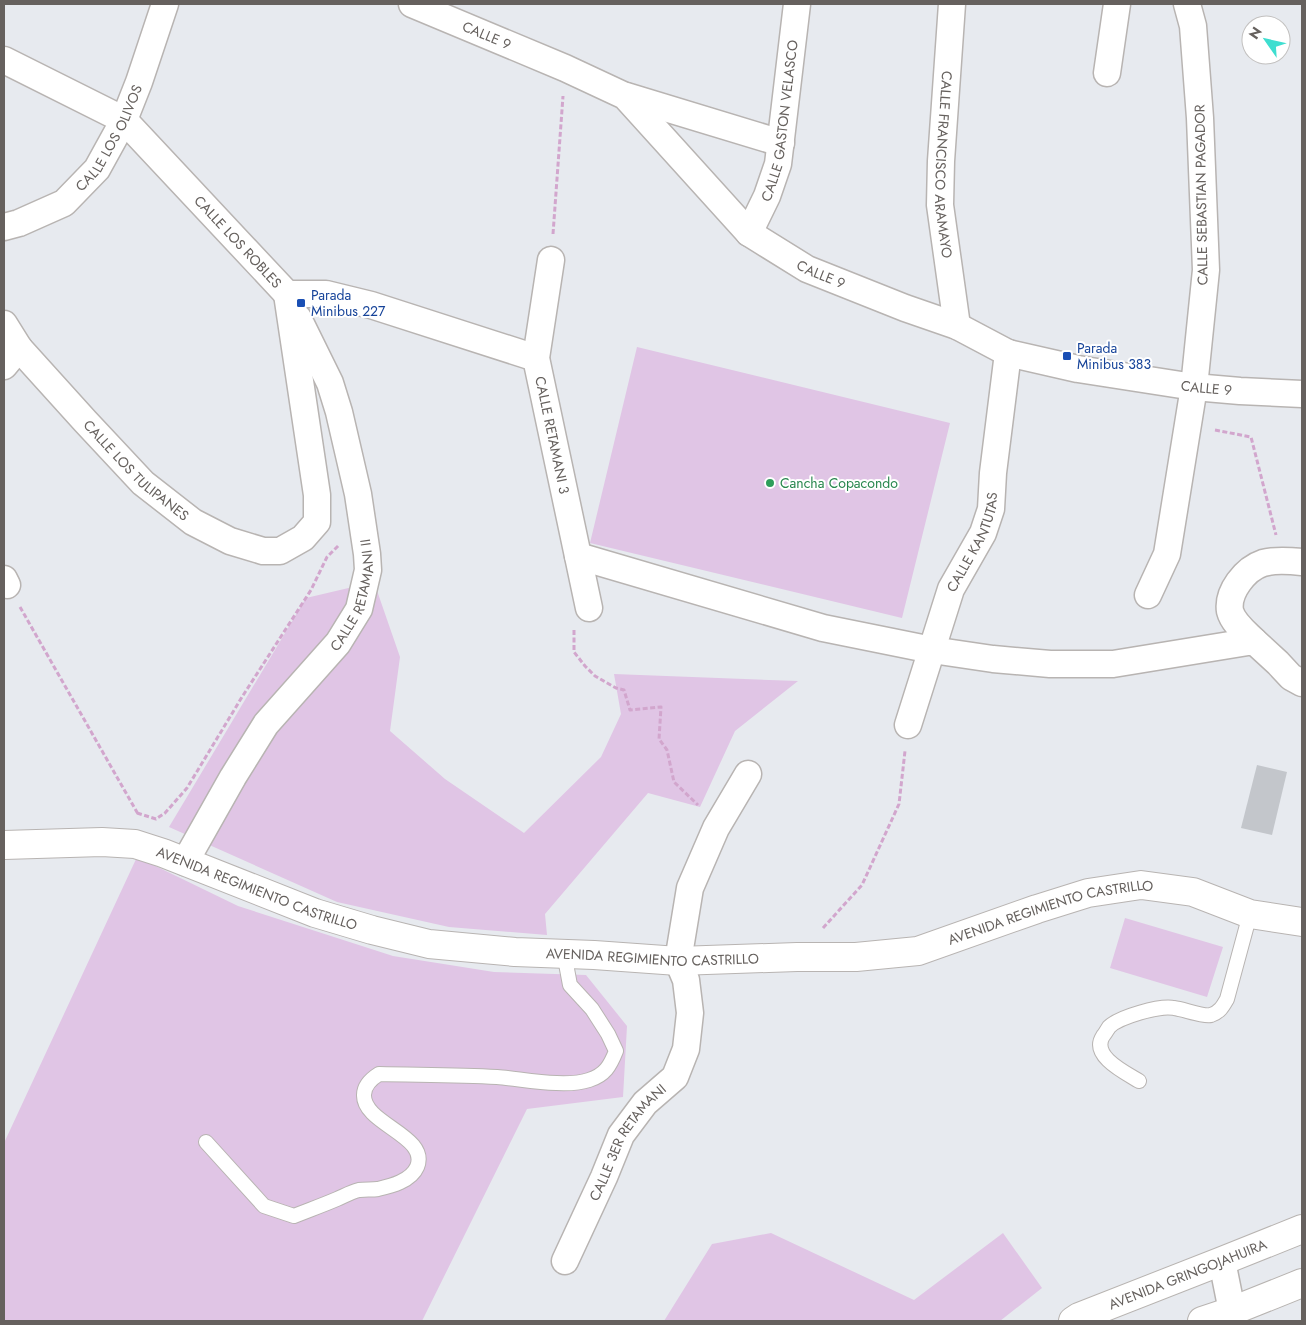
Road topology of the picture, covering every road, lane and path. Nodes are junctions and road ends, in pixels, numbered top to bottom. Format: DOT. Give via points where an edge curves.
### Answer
graph roads {
  1 [pos="165,4"];
  2 [pos="412,4"];
  3 [pos="797,4"];
  4 [pos="952,4"];
  5 [pos="1118,4"];
  6 [pos="1187,4"];
  7 [pos="4,60"];
  8 [pos="565,68"];
  9 [pos="1108,73"];
  10 [pos="625,96"];
  11 [pos="124,120"];
  12 [pos="780,143"];
  13 [pos="4,227"];
  14 [pos="749,233"];
  15 [pos="551,260"];
  16 [pos="287,294"];
  17 [pos="4,324"];
  18 [pos="956,326"];
  19 [pos="1008,353"];
  20 [pos="12,357"];
  21 [pos="536,358"];
  22 [pos="1194,386"];
  23 [pos="1302,394"];
  24 [pos="1208,429"];
  25 [pos="363,526"];
  26 [pos="578,556"];
  27 [pos="1297,562"];
  28 [pos="5,582"];
  29 [pos="1148,594"];
  30 [pos="589,608"];
  31 [pos="1254,641"];
  32 [pos="932,650"];
  33 [pos="1302,683"];
  34 [pos="908,725"];
  35 [pos="748,774"];
  36 [pos="137,813"];
  37 [pos="716,828"];
  38 [pos="4,845"];
  39 [pos="174,857"];
  40 [pos="1250,914"];
  41 [pos="1302,922"];
  42 [pos="564,954"];
  43 [pos="797,957"];
  44 [pos="678,961"];
  45 [pos="1139,1081"];
  46 [pos="206,1142"];
  47 [pos="1302,1229"];
  48 [pos="566,1260"];
  49 [pos="1222,1262"];
  50 [pos="1302,1283"];
  51 [pos="1233,1316"];
  52 [pos="1073,1321"];
  53 [pos="1202,1321"];
  1 -- 11 [label="street, CALLE LOS OLIVOS"];
  2 -- 8 [label="street, CALLE 9"];
  3 -- 12 [label="street, CALLE GASTON VELASCO"];
  4 -- 18 [label="street, CALLE FRANCISCO ARAMAYO" via="940,205"];
  5 -- 9 [label="street"];
  6 -- 22 [label="street, CALLE SEBASTIAN PAGADOR" via="1193,26 1200,108 1206,270"];
  7 -- 11 [label="street, CALLE LOS ROBLES"];
  8 -- 10 [label="street, CALLE 9"];
  8 -- 15 [label="path"];
  10 -- 12 [label="street"];
  10 -- 14 [label="street, CALLE 9"];
  11 -- 13 [label="street, CALLE LOS OLIVOS" via="97,169 64,203"];
  11 -- 16 [label="street, CALLE LOS ROBLES"];
  12 -- 14 [label="street, CALLE GASTON VELASCO" via="778,164 767,196"];
  14 -- 18 [label="street, CALLE 9" via="807,270"];
  15 -- 21 [label="street, CALLE RETAMANI 3"];
  16 -- 20 [label="street, CALLE LOS TULIPANES" via="317,494 317,522 303,538 280,551 263,552 230,541 193,522 143,483 85,421"];
  16 -- 21 [label="street, CALLE LOS ROBLES" via="326,294 371,305"];
  16 -- 25 [label="street, CALLE RETAMANI II" via="330,382 344,430"];
  17 -- 20 [label="street, CALLE LOS TULIPANES"];
  18 -- 19 [label="street, CALLE 9"];
  19 -- 22 [label="street, CALLE 9" via="1078,369"];
  19 -- 32 [label="street, CALLE KANTUTAS" via="991,509 983,533 951,589"];
  21 -- 26 [label="street, CALLE RETAMANI 3"];
  22 -- 23 [label="street, CALLE 9"];
  22 -- 29 [label="street, CALLE SEBASTIAN PAGADOR" via="1167,554"];
  24 -- 27 [label="path" via="1251,437 1278,542"];
  25 -- 36 [label="path" via="327,557 311,590 187,788 166,813 156,819"];
  25 -- 39 [label="street, CALLE RETAMANI II" via="368,570 359,609 338,643 266,724 233,777"];
  26 -- 30 [label="street, CALLE RETAMANI 3"];
  26 -- 32 [label="street" via="823,628"];
  27 -- 31 [label="street" via="1263,563 1246,573 1237,584 1231,597 1230,612"];
  28 -- 36 [label="path"];
  30 -- 37 [label="path" via="573,625 574,652 595,676 624,690 630,710 661,707 659,740 667,750 674,782"];
  31 -- 32 [label="street" via="1113,664 1050,664"];
  31 -- 33 [label="street"];
  32 -- 34 [label="street, CALLE KANTUTAS"];
  34 -- 43 [label="path" via="899,804 862,885"];
  35 -- 37 [label="street, CALLE 3ER RETAMANI"];
  36 -- 39 [label="path"];
  37 -- 44 [label="street, CALLE 3ER RETAMANI" via="690,888"];
  38 -- 39 [label="street, AVENIDA REGIMIENTO CASTRILLO" via="135,844"];
  39 -- 42 [label="street, AVENIDA REGIMIENTO CASTRILLO" via="315,913 372,930 429,944"];
  40 -- 41 [label="street, AVENIDA REGIMIENTO CASTRILLO"];
  40 -- 43 [label="street, AVENIDA REGIMIENTO CASTRILLO" via="1193,892 1141,885 1088,893 918,951 856,957"];
  40 -- 45 [label="lane" via="1227,1000 1220,1011 1209,1016 1172,1007 1153,1009 1110,1026 1100,1040 1101,1052 1108,1061"];
  42 -- 44 [label="street, AVENIDA REGIMIENTO CASTRILLO"];
  42 -- 46 [label="lane" via="570,985 592,1009 616,1051 610,1066 589,1080 568,1083 497,1077 379,1074 364,1089 366,1105 408,1140 417,1152 417,1169 407,1179 377,1189 359,1190 294,1216 264,1206"];
  43 -- 44 [label="street, AVENIDA REGIMIENTO CASTRILLO"];
  44 -- 48 [label="street, CALLE 3ER RETAMANI" via="686,980 690,1013 686,1049 675,1077 645,1103 621,1135"];
  47 -- 49 [label="street, AVENIDA GRINGOJAHUIRA"];
  49 -- 51 [label="street"];
  49 -- 52 [label="street, AVENIDA GRINGOJAHUIRA"];
  50 -- 51 [label="street"];
  51 -- 53 [label="street"];
}
